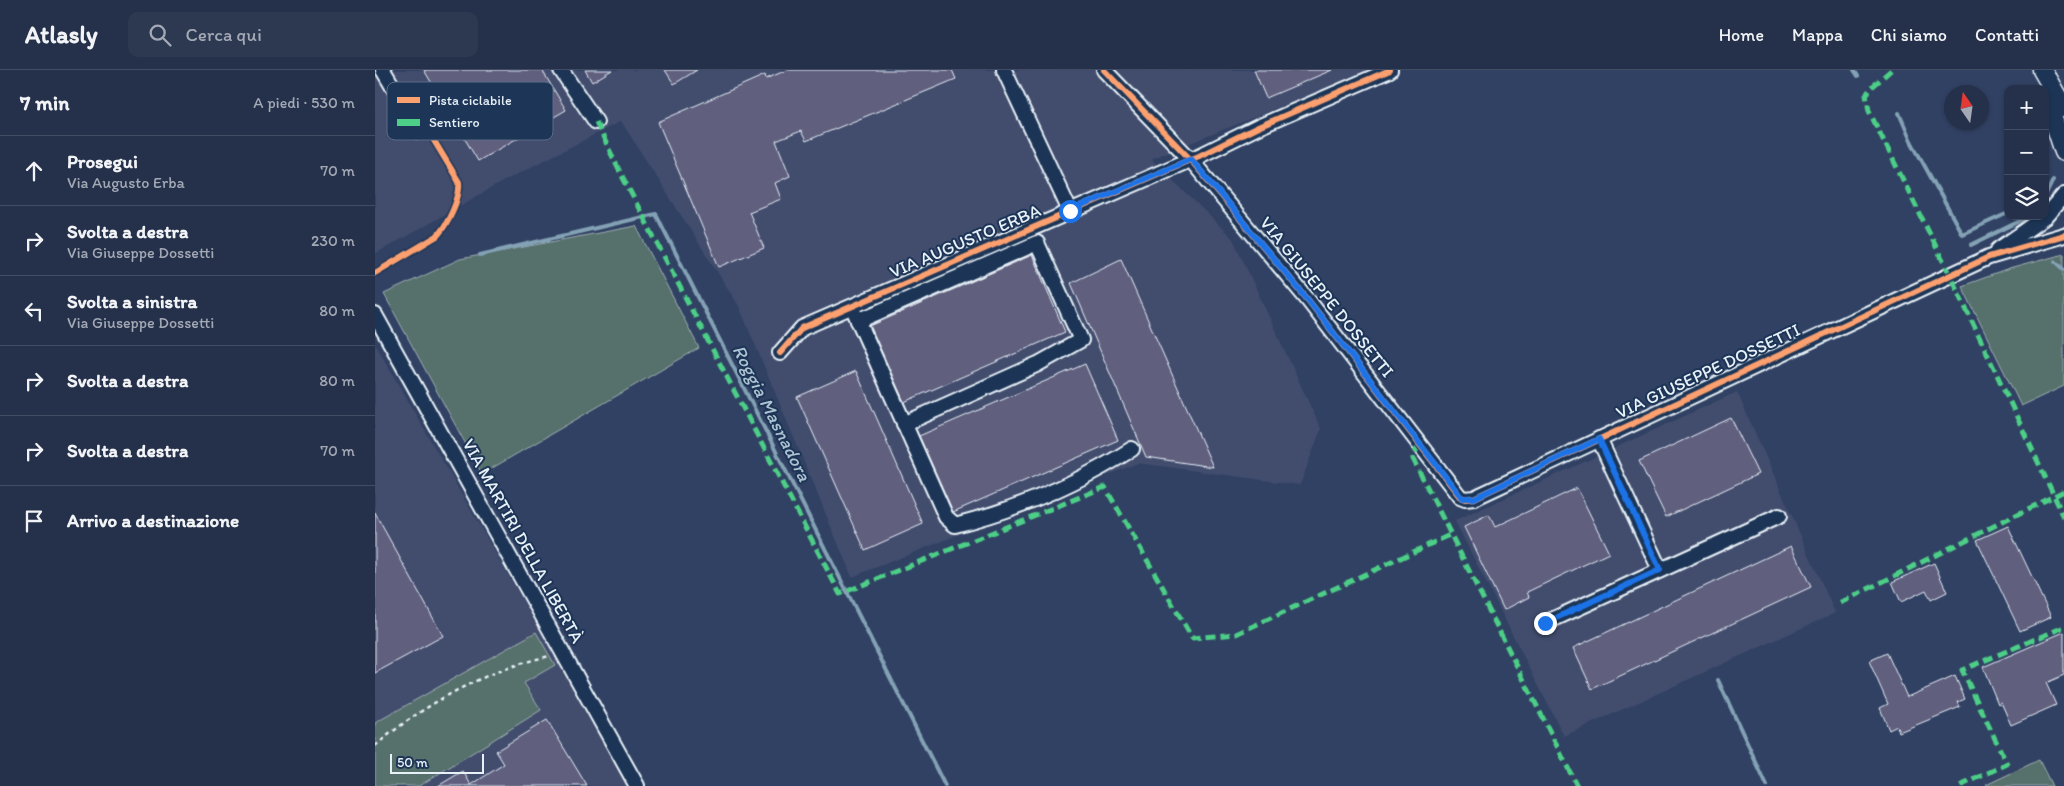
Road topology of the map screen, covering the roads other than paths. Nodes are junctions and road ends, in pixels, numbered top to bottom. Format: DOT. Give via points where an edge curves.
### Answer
graph roads {
  1 [pos="383,70"];
  2 [pos="561,70"];
  3 [pos="1004,70"];
  4 [pos="1105,70"];
  5 [pos="1390,70"];
  6 [pos="2037,70"];
  7 [pos="2042,70"];
  8 [pos="390,82"];
  9 [pos="2042,85"];
  10 [pos="2049,106"];
  11 [pos="2064,108"];
  12 [pos="596,122"];
  13 [pos="2064,152"];
  14 [pos="1191,159"];
  15 [pos="2064,195"];
  16 [pos="1070,211"];
  17 [pos="2064,235"];
  18 [pos="1989,257"];
  19 [pos="852,306"];
  20 [pos="375,315"];
  21 [pos="859,320"];
  22 [pos="780,353"];
  23 [pos="904,424"];
  24 [pos="1599,439"];
  25 [pos="1132,449"];
  26 [pos="1779,516"];
  27 [pos="1660,570"];
  28 [pos="1545,623"];
  29 [pos="637,786"];
  1 -- 8 [label="street"];
  2 -- 12 [label="street"];
  3 -- 16 [label="street"];
  4 -- 14 [label="street"];
  5 -- 14 [label="street, VIA AUGUSTO ERBA"];
  6 -- 9 [label="main road"];
  7 -- 11 [label="main road"];
  10 -- 13 [label="main road"];
  14 -- 16 [label="street, VIA AUGUSTO ERBA"];
  14 -- 24 [label="street, VIA GIUSEPPE DOSSETTI" via="1308,300 1462,498 1474,498"];
  15 -- 18 [label="street, VIA GIUSEPPE DOSSETTI" via="2042,220"];
  16 -- 19 [label="street, VIA AUGUSTO ERBA"];
  17 -- 18 [label="street, VIA GIUSEPPE DOSSETTI"];
  18 -- 24 [label="street, VIA GIUSEPPE DOSSETTI"];
  19 -- 21 [label="street"];
  19 -- 22 [label="street, VIA AUGUSTO ERBA" via="801,328"];
  20 -- 29 [label="street, VIA MARTIRI DELLA LIBERTÀ"];
  21 -- 23 [label="street"];
  21 -- 23 [label="street" via="1037,243 1081,340 1038,364"];
  23 -- 25 [label="street" via="946,517 955,525 1050,494"];
  24 -- 27 [label="street"];
  26 -- 27 [label="street"];
  27 -- 28 [label="street"];
}
